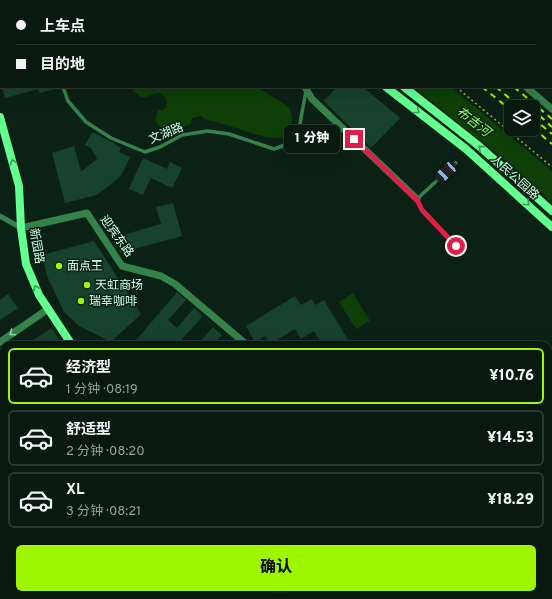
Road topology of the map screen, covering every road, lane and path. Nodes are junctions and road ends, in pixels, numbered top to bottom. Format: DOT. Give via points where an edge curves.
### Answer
graph roads {
  1 [pos="63,88"];
  2 [pos="306,88"];
  3 [pos="387,88"];
  4 [pos="405,88"];
  5 [pos="457,88"];
  6 [pos="527,88"];
  7 [pos="552,108"];
  8 [pos="0,117"];
  9 [pos="456,163"];
  10 [pos="552,167"];
  11 [pos="417,200"];
  12 [pos="552,211"];
  13 [pos="1,216"];
  14 [pos="552,227"];
  15 [pos="21,228"];
  16 [pos="456,246"];
  17 [pos="48,310"];
  18 [pos="2,341"];
  19 [pos="69,341"];
  20 [pos="242,341"];
  1 -- 2 [label="lane, 文湖路" via="68,101 86,122 111,138 145,152 182,135 208,131 229,134 274,149 285,145 298,134"];
  2 -- 11 [label="street" via="312,99"];
  3 -- 14 [label="main road, 人民公园路, one-way" via="466,149"];
  12 -- 4 [label="main road, 人民公园路, one-way" via="484,150"];
  5 -- 10 [label="path"];
  6 -- 7 [label="street"];
  15 -- 8 [label="main road, 新园路, one-way" via="19,186"];
  9 -- 11 [label="lane"];
  11 -- 16 [label="lane" via="422,210"];
  13 -- 15 [label="street"];
  17 -- 15 [label="main road, 新园路, one-way" via="26,264"];
  15 -- 20 [label="street, 迎宾东路" via="87,213 122,266 161,276 175,284"];
  17 -- 18 [label="street, one-way"];
  17 -- 19 [label="main road, 新园路"];
}
